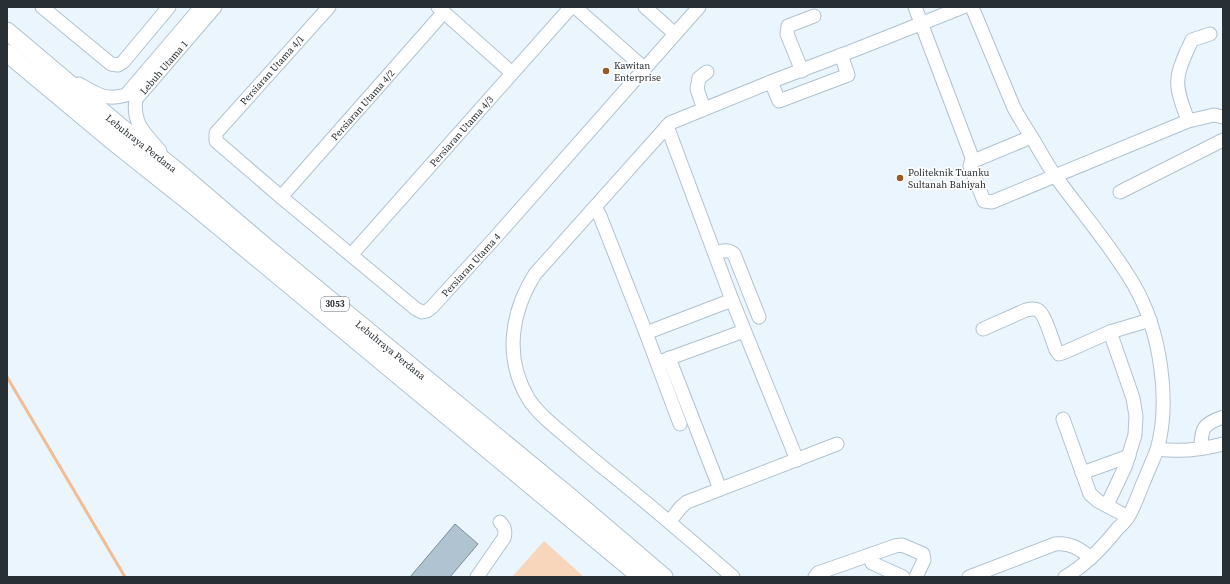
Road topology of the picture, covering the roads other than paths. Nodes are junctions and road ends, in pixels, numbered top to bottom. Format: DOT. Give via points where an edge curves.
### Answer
graph roads {
  1 [pos="42,7"];
  2 [pos="169,7"];
  3 [pos="201,7"];
  4 [pos="215,7"];
  5 [pos="329,7"];
  6 [pos="571,7"];
  7 [pos="575,7"];
  8 [pos="645,7"];
  9 [pos="699,7"];
  10 [pos="916,7"];
  11 [pos="963,7"];
  12 [pos="972,7"];
  13 [pos="441,10"];
  14 [pos="814,16"];
  15 [pos="921,23"];
  16 [pos="7,31"];
  17 [pos="675,34"];
  18 [pos="1210,34"];
  19 [pos="7,53"];
  20 [pos="841,55"];
  21 [pos="45,63"];
  22 [pos="644,68"];
  23 [pos="802,71"];
  24 [pos="707,72"];
  25 [pos="512,73"];
  26 [pos="771,82"];
  27 [pos="704,109"];
  28 [pos="1223,117"];
  29 [pos="1188,121"];
  30 [pos="667,126"];
  31 [pos="216,133"];
  32 [pos="1031,136"];
  33 [pos="1223,140"];
  34 [pos="973,160"];
  35 [pos="176,170"];
  36 [pos="1056,176"];
  37 [pos="1120,192"];
  38 [pos="281,197"];
  39 [pos="595,207"];
  40 [pos="715,253"];
  41 [pos="350,255"];
  42 [pos="732,300"];
  43 [pos="759,317"];
  44 [pos="1150,320"];
  45 [pos="983,329"];
  46 [pos="744,331"];
  47 [pos="1110,332"];
  48 [pos="646,333"];
  49 [pos="663,360"];
  50 [pos="1223,417"];
  51 [pos="1063,419"];
  52 [pos="680,424"];
  53 [pos="837,444"];
  54 [pos="1223,444"];
  55 [pos="1201,448"];
  56 [pos="1157,449"];
  57 [pos="1129,456"];
  58 [pos="797,460"];
  59 [pos="1082,473"];
  60 [pos="720,489"];
  61 [pos="1107,506"];
  62 [pos="1128,517"];
  63 [pos="670,521"];
  64 [pos="500,522"];
  65 [pos="869,555"];
  66 [pos="1091,558"];
  67 [pos="477,577"];
  68 [pos="641,577"];
  69 [pos="664,577"];
  70 [pos="733,577"];
  71 [pos="814,577"];
  72 [pos="903,577"];
  73 [pos="916,577"];
  74 [pos="969,577"];
  75 [pos="1065,577"];
  1 -- 2 [label="street" via="111,64 118,65"];
  3 -- 21 [label="street, Lebuh Utama 1" via="126,95 118,98 96,94"];
  4 -- 35 [label="street, Lebuh Utama 1" via="136,99 136,118 140,128"];
  5 -- 31 [label="street, Persiaran Utama 4/1"];
  6 -- 25 [label="street, Persiaran Utama 4/3"];
  7 -- 22 [label="street"];
  8 -- 17 [label="street"];
  9 -- 17 [label="street, Persiaran Utama 4"];
  10 -- 15 [label="street"];
  11 -- 15 [label="street"];
  12 -- 32 [label="street" via="1014,108"];
  13 -- 25 [label="street"];
  13 -- 38 [label="street, Persiaran Utama 4/2"];
  14 -- 23 [label="street" via="788,26 787,30"];
  15 -- 20 [label="street"];
  15 -- 34 [label="street"];
  16 -- 21 [label="main road, Lebuhraya Perdana / 3053"];
  17 -- 22 [label="street, Persiaran Utama 4"];
  18 -- 29 [label="street" via="1192,40 1178,78"];
  19 -- 68 [label="main road, Lebuhraya Perdana / 3053"];
  20 -- 23 [label="street"];
  20 -- 26 [label="street" via="848,75 779,101"];
  21 -- 35 [label="main road, Lebuhraya Perdana / 3053"];
  22 -- 41 [label="street, Persiaran Utama 4" via="494,239 427,311 416,309"];
  23 -- 26 [label="street"];
  24 -- 27 [label="street" via="699,78 697,88"];
  25 -- 41 [label="street, Persiaran Utama 4/3"];
  26 -- 27 [label="street"];
  27 -- 30 [label="street"];
  28 -- 29 [label="street" via="1214,115"];
  29 -- 36 [label="street"];
  30 -- 39 [label="street"];
  30 -- 40 [label="street"];
  31 -- 38 [label="street, Persiaran Utama 4" via="216,141"];
  32 -- 34 [label="street"];
  32 -- 36 [label="street"];
  33 -- 37 [label="street"];
  34 -- 36 [label="street" via="970,166 984,201 992,202"];
  35 -- 69 [label="main road, Lebuhraya Perdana / 3053" via="266,248"];
  36 -- 44 [label="street" via="1117,258 1135,286"];
  38 -- 41 [label="street, Persiaran Utama 4"];
  39 -- 48 [label="street"];
  39 -- 63 [label="street" via="530,282 513,330 515,364 520,382 537,410"];
  40 -- 42 [label="street"];
  40 -- 43 [label="street" via="724,250 734,254"];
  42 -- 46 [label="street"];
  42 -- 48 [label="street"];
  44 -- 47 [label="street"];
  44 -- 56 [label="street" via="1161,370 1163,400"];
  45 -- 47 [label="street" via="1026,310 1039,311 1059,354"];
  46 -- 49 [label="street"];
  46 -- 58 [label="street"];
  47 -- 57 [label="street" via="1134,398 1135,435"];
  48 -- 49 [label="street"];
  49 -- 52 [label="street"];
  49 -- 60 [label="street"];
  50 -- 55 [label="street" via="1204,426"];
  51 -- 59 [label="street"];
  53 -- 58 [label="street"];
  54 -- 55 [label="street"];
  55 -- 56 [label="street" via="1174,451"];
  56 -- 62 [label="street"];
  57 -- 59 [label="street"];
  57 -- 61 [label="street"];
  58 -- 60 [label="street"];
  59 -- 61 [label="street" via="1090,494"];
  60 -- 63 [label="street" via="687,502"];
  61 -- 62 [label="street"];
  62 -- 66 [label="street"];
  63 -- 70 [label="street"];
  64 -- 67 [label="street" via="505,527 504,538"];
  65 -- 71 [label="street" via="818,573"];
  65 -- 72 [label="street" via="872,564"];
  65 -- 73 [label="street" via="902,545 922,554 924,560"];
  66 -- 74 [label="street" via="1072,545 1055,544"];
  66 -- 75 [label="street"];
}
